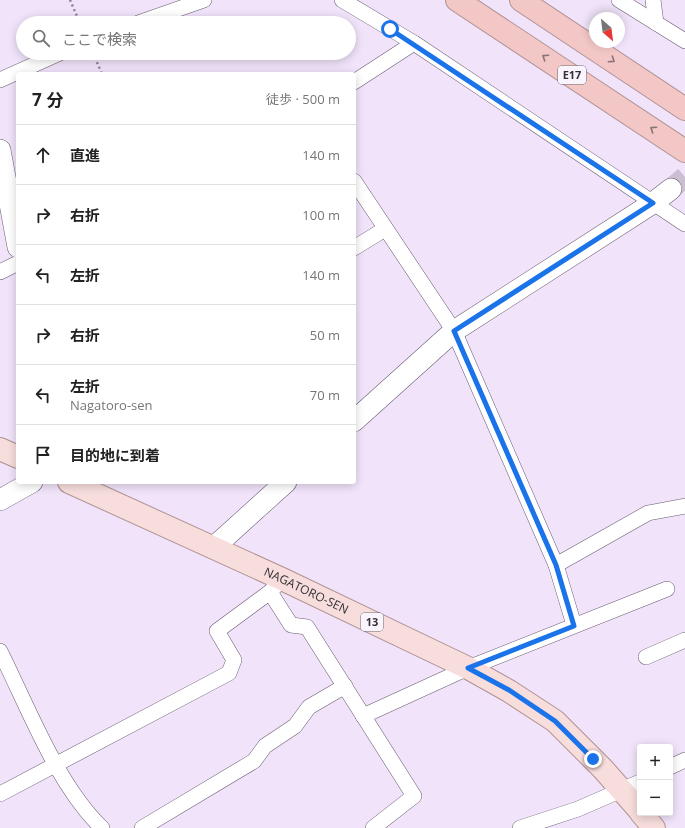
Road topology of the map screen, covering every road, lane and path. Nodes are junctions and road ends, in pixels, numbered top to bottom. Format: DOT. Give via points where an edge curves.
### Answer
graph roads {
  1 [pos="70,0"];
  2 [pos="204,0"];
  3 [pos="342,0"];
  4 [pos="458,0"];
  5 [pos="521,0"];
  6 [pos="619,0"];
  7 [pos="652,0"];
  8 [pos="77,16"];
  9 [pos="158,16"];
  10 [pos="656,23"];
  11 [pos="685,41"];
  12 [pos="414,43"];
  13 [pos="44,60"];
  14 [pos="96,60"];
  15 [pos="18,72"];
  16 [pos="101,72"];
  17 [pos="16,73"];
  18 [pos="0,80"];
  19 [pos="356,81"];
  20 [pos="685,108"];
  21 [pos="0,150"];
  22 [pos="685,151"];
  23 [pos="356,184"];
  24 [pos="671,190"];
  25 [pos="653,203"];
  26 [pos="685,224"];
  27 [pos="385,229"];
  28 [pos="16,236"];
  29 [pos="356,247"];
  30 [pos="16,264"];
  31 [pos="0,272"];
  32 [pos="454,331"];
  33 [pos="356,419"];
  34 [pos="0,448"];
  35 [pos="16,456"];
  36 [pos="28,484"];
  37 [pos="74,484"];
  38 [pos="284,484"];
  39 [pos="0,500"];
  40 [pos="685,506"];
  41 [pos="213,548"];
  42 [pos="556,565"];
  43 [pos="276,585"];
  44 [pos="667,589"];
  45 [pos="574,626"];
  46 [pos="685,640"];
  47 [pos="0,651"];
  48 [pos="646,657"];
  49 [pos="468,668"];
  50 [pos="344,686"];
  51 [pos="363,716"];
  52 [pos="685,760"];
  53 [pos="56,765"];
  54 [pos="673,766"];
  55 [pos="631,786"];
  56 [pos="0,794"];
  57 [pos="637,802"];
  58 [pos="644,816"];
  59 [pos="102,828"];
  60 [pos="142,828"];
  61 [pos="373,828"];
  62 [pos="520,828"];
  63 [pos="654,828"];
  1 -- 8 [label="path"];
  2 -- 9 [label="street"];
  3 -- 12 [label="street"];
  22 -- 4 [label="highway, E17, one-way"];
  5 -- 20 [label="highway, one-way"];
  6 -- 10 [label="street"];
  7 -- 10 [label="street"];
  10 -- 11 [label="street"];
  12 -- 19 [label="street"];
  12 -- 25 [label="street"];
  13 -- 15 [label="street"];
  14 -- 16 [label="path"];
  17 -- 18 [label="street"];
  21 -- 28 [label="street"];
  23 -- 27 [label="street"];
  24 -- 25 [label="street"];
  25 -- 26 [label="street"];
  25 -- 32 [label="street"];
  27 -- 29 [label="street"];
  27 -- 32 [label="street"];
  30 -- 31 [label="street"];
  32 -- 33 [label="street"];
  32 -- 42 [label="street"];
  34 -- 35 [label="main road"];
  36 -- 39 [label="street"];
  37 -- 41 [label="main road, NAGATORO-SEN / 13"];
  38 -- 41 [label="street"];
  40 -- 42 [label="street" via="648,513"];
  41 -- 43 [label="main road, NAGATORO-SEN / 13"];
  42 -- 45 [label="street"];
  43 -- 49 [label="main road, NAGATORO-SEN / 13"];
  43 -- 50 [label="street" via="291,625 307,627"];
  43 -- 53 [label="street" via="217,631 234,660 229,673"];
  44 -- 45 [label="street"];
  45 -- 49 [label="street"];
  46 -- 48 [label="street"];
  47 -- 53 [label="street"];
  49 -- 51 [label="street"];
  49 -- 55 [label="main road, NAGATORO-SEN / 13" via="509,690 555,721"];
  50 -- 51 [label="street"];
  50 -- 60 [label="street" via="309,707 295,726 265,746 254,761"];
  51 -- 61 [label="street" via="414,796"];
  52 -- 54 [label="street"];
  53 -- 56 [label="street"];
  53 -- 59 [label="street" via="88,815"];
  55 -- 57 [label="main road, NAGATORO-SEN / 13"];
  55 -- 62 [label="street" via="578,809"];
  58 -- 63 [label="main road, NAGATORO-SEN / 13"];
}
